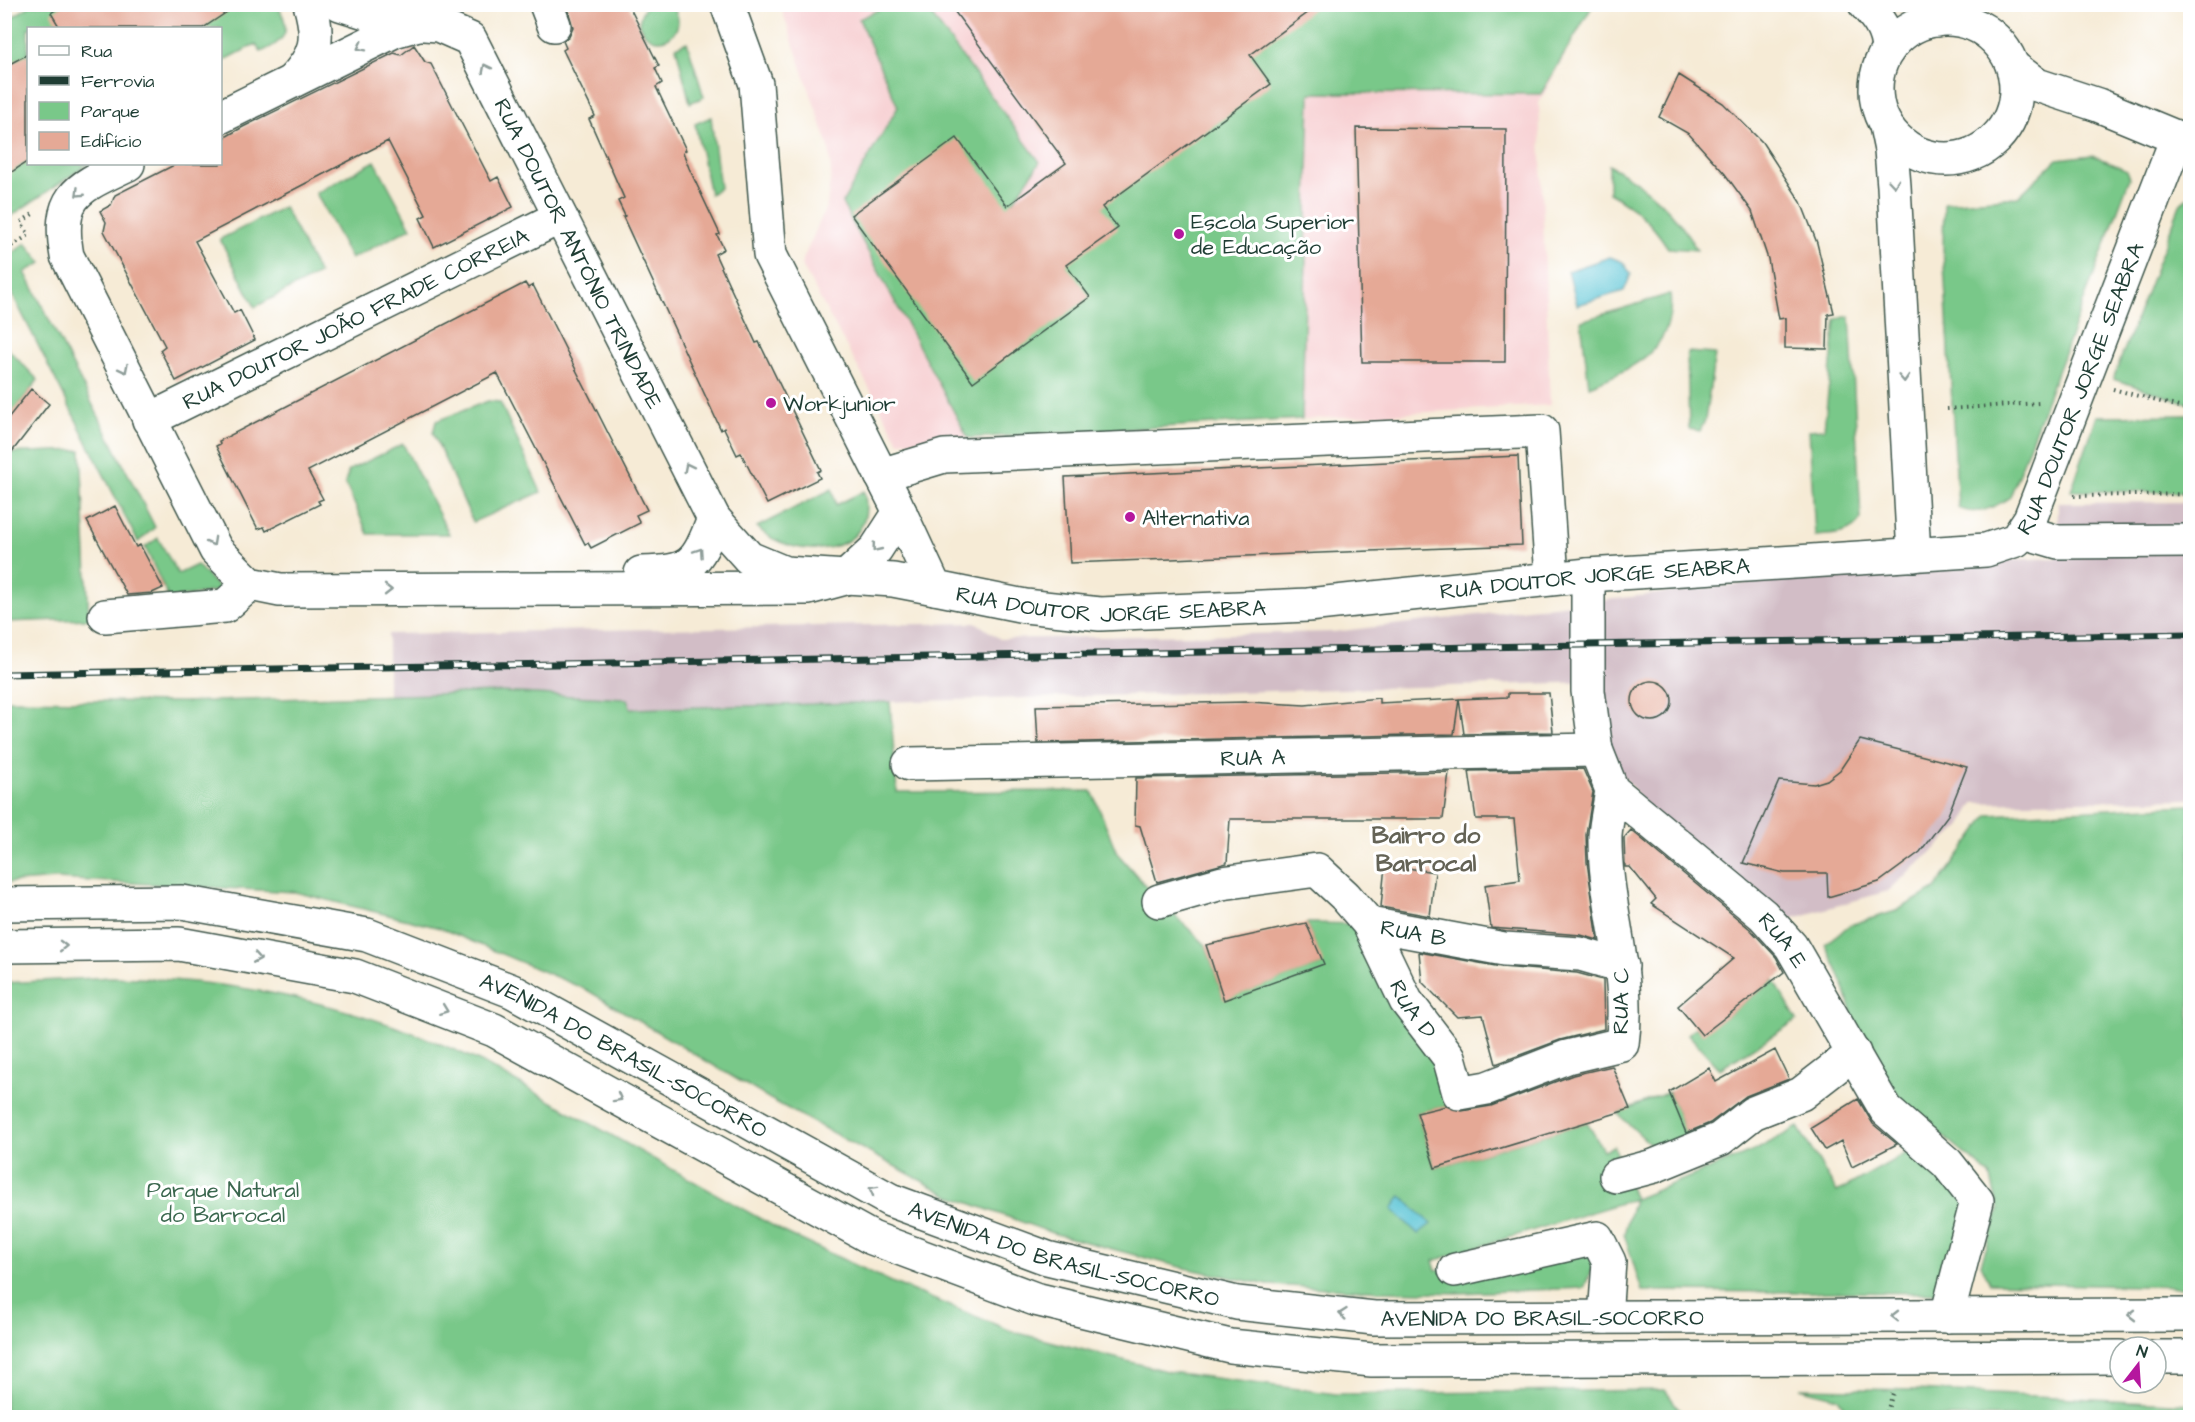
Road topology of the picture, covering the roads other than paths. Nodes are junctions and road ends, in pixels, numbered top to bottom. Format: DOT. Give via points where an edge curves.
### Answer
graph roads {
  1 [pos="310,4"];
  2 [pos="340,4"];
  3 [pos="727,4"];
  4 [pos="1865,4"];
  5 [pos="1941,12"];
  6 [pos="452,19"];
  7 [pos="415,25"];
  8 [pos="1888,50"];
  9 [pos="2013,67"];
  10 [pos="290,83"];
  11 [pos="2080,101"];
  12 [pos="222,116"];
  13 [pos="1886,126"];
  14 [pos="2002,132"];
  15 [pos="2184,140"];
  16 [pos="126,165"];
  17 [pos="560,217"];
  18 [pos="149,420"];
  19 [pos="881,475"];
  20 [pos="900,512"];
  21 [pos="714,519"];
  22 [pos="2024,532"];
  23 [pos="2190,541"];
  24 [pos="1914,555"];
  25 [pos="1588,574"];
  26 [pos="845,578"];
  27 [pos="1552,578"];
  28 [pos="250,584"];
  29 [pos="935,588"];
  30 [pos="548,591"];
  31 [pos="105,616"];
  32 [pos="1596,750"];
  33 [pos="909,764"];
  34 [pos="1612,790"];
  35 [pos="1159,901"];
  36 [pos="4,904"];
  37 [pos="1369,924"];
  38 [pos="4,946"];
  39 [pos="1622,966"];
  40 [pos="1854,1053"];
  41 [pos="1459,1093"];
  42 [pos="1616,1176"];
  43 [pos="1455,1269"];
  44 [pos="2190,1315"];
  45 [pos="1947,1316"];
  46 [pos="1605,1317"];
  47 [pos="2108,1357"];
  48 [pos="2168,1357"];
  49 [pos="2190,1357"];
  1 -- 10 [label="street" via="314,51"];
  2 -- 7 [label="street, RUA DOUTOR ANTÓNIO TRINDADE" via="376,18"];
  3 -- 19 [label="street, RUA DOUTOR JORGE SEABRA" via="756,84 770,255"];
  4 -- 8 [label="street" via="1880,21"];
  5 -- 8 [label="street" via="1901,35"];
  5 -- 9 [label="street" via="1992,36"];
  6 -- 7 [label="street, RUA DOUTOR ANTÓNIO TRINDADE" via="438,25"];
  17 -- 6 [label="street, RUA DOUTOR ANTÓNIO TRINDADE, one-way" via="476,48"];
  7 -- 10 [label="street, one-way" via="394,31"];
  8 -- 13 [label="street" via="1876,79 1877,103"];
  9 -- 11 [label="street" via="2037,85"];
  9 -- 14 [label="street" via="2017,90 2013,112"];
  10 -- 12 [label="street"];
  11 -- 14 [label="street" via="2038,111"];
  11 -- 15 [label="street"];
  13 -- 14 [label="street" via="1898,141 1932,159 1952,160 1980,150"];
  13 -- 24 [label="street, one-way" via="1894,186"];
  15 -- 22 [label="street, RUA DOUTOR JORGE SEABRA"];
  16 -- 18 [label="street, one-way" via="75,193 64,214 62,230 67,256"];
  17 -- 18 [label="street, RUA DOUTOR JOÃO FRADE CORREIA"];
  21 -- 17 [label="street, RUA DOUTOR ANTÓNIO TRINDADE, one-way"];
  18 -- 28 [label="street, one-way" via="216,550"];
  19 -- 20 [label="street, RUA DOUTOR JORGE SEABRA"];
  19 -- 27 [label="street" via="944,456 1542,431"];
  20 -- 26 [label="street, one-way" via="876,549"];
  20 -- 29 [label="street, RUA DOUTOR JORGE SEABRA"];
  21 -- 26 [label="street, RUA DOUTOR ANTÓNIO TRINDADE" via="749,558 766,567 784,573"];
  30 -- 21 [label="street, one-way" via="575,574 672,572 688,566 700,553"];
  22 -- 23 [label="street" via="2058,542"];
  22 -- 24 [label="street, RUA DOUTOR JORGE SEABRA" via="2016,540 1986,550"];
  24 -- 25 [label="street, RUA DOUTOR JORGE SEABRA"];
  25 -- 27 [label="street, RUA DOUTOR JORGE SEABRA"];
  25 -- 32 [label="street, RUA E" via="1588,691"];
  26 -- 29 [label="street, RUA DOUTOR ANTÓNIO TRINDADE" via="893,580"];
  26 -- 30 [label="street" via="783,590"];
  27 -- 29 [label="street, RUA DOUTOR JORGE SEABRA" via="1308,605 1100,614 1025,606"];
  28 -- 30 [label="street, one-way" via="280,590"];
  28 -- 31 [label="street" via="225,606"];
  32 -- 33 [label="street, RUA A"];
  32 -- 34 [label="street, RUA E"];
  34 -- 39 [label="street, RUA C" via="1605,835"];
  34 -- 40 [label="street, RUA E" via="1763,915 1791,946"];
  35 -- 37 [label="street, RUA B" via="1222,883 1317,870"];
  46 -- 36 [label="street, AVENIDA DO BRASIL-SOCORRO, one-way" via="1374,1318 1248,1305 1047,1258 890,1200 512,991 367,935 182,902"];
  37 -- 39 [label="street, RUA B" via="1504,949 1580,954"];
  37 -- 41 [label="street, RUA D" via="1406,1001 1449,1057"];
  38 -- 47 [label="street, AVENIDA DO BRASIL-SOCORRO, one-way" via="179,944 355,976 494,1030 872,1238 1035,1299 1230,1346 1372,1360"];
  39 -- 41 [label="street, RUA C" via="1622,1044 1567,1057 1487,1088"];
  40 -- 42 [label="street" via="1801,1094 1753,1113 1720,1139 1654,1166"];
  40 -- 45 [label="street, RUA E" via="1887,1110 1947,1163 1977,1201"];
  43 -- 46 [label="street" via="1597,1238 1609,1262"];
  44 -- 45 [label="street, AVENIDA DO BRASIL-SOCORRO, one-way"];
  45 -- 46 [label="street, AVENIDA DO BRASIL-SOCORRO, one-way"];
  48 -- 49 [label="street"];
}
